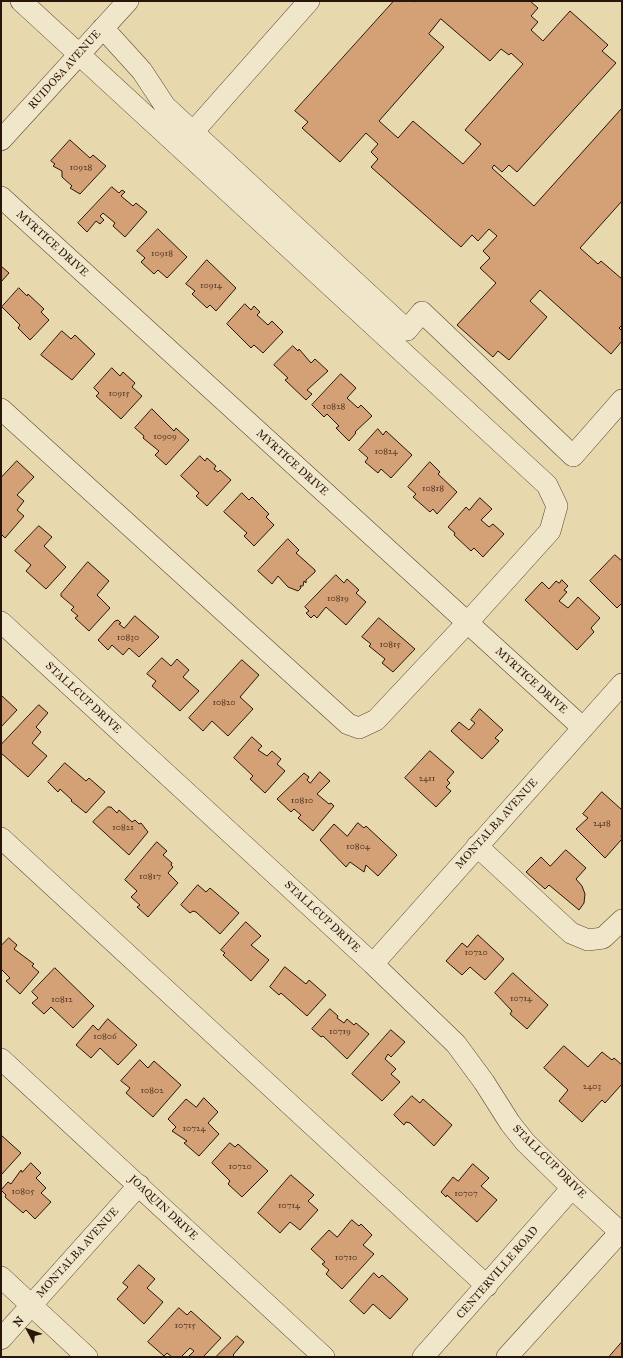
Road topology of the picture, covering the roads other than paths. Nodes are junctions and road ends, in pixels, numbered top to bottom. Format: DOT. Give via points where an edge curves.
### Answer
graph roads {
  1 [pos="21,1"];
  2 [pos="128,1"];
  3 [pos="309,1"];
  4 [pos="103,28"];
  5 [pos="79,55"];
  6 [pos="193,132"];
  7 [pos="1,140"];
  8 [pos="1,197"];
  9 [pos="622,400"];
  10 [pos="1,408"];
  11 [pos="1,622"];
  12 [pos="467,623"];
  13 [pos="622,684"];
  14 [pos="583,728"];
  15 [pos="1,838"];
  16 [pos="477,846"];
  17 [pos="622,920"];
  18 [pos="373,964"];
  19 [pos="1,1059"];
  20 [pos="139,1185"];
  21 [pos="572,1188"];
  22 [pos="621,1231"];
  23 [pos="1,1277"];
  24 [pos="487,1286"];
  25 [pos="31,1305"];
  26 [pos="1,1339"];
  27 [pos="87,1357"];
  28 [pos="324,1357"];
  29 [pos="423,1357"];
  30 [pos="508,1357"];
  1 -- 5 [label="street"];
  2 -- 4 [label="street, RUIDOSA AVENUE"];
  3 -- 6 [label="street"];
  4 -- 5 [label="street, RUIDOSA AVENUE"];
  4 -- 6 [label="street" via="142,71 165,106"];
  5 -- 7 [label="street, RUIDOSA AVENUE"];
  5 -- 12 [label="street" via="547,485 557,506 550,531"];
  6 -- 9 [label="street" via="407,330 422,312 573,456"];
  8 -- 12 [label="street, MYRTICE DRIVE"];
  10 -- 12 [label="street" via="348,724 359,728 376,720"];
  11 -- 18 [label="street, STALLCUP DRIVE"];
  12 -- 14 [label="street, MYRTICE DRIVE"];
  13 -- 14 [label="street, MONTALBA AVENUE"];
  14 -- 16 [label="street, MONTALBA AVENUE"];
  15 -- 24 [label="street"];
  16 -- 17 [label="street" via="572,933 588,940 603,938"];
  16 -- 18 [label="street, MONTALBA AVENUE"];
  18 -- 21 [label="street, STALLCUP DRIVE" via="456,1044 510,1123"];
  19 -- 20 [label="street, JOAQUIN DRIVE"];
  20 -- 25 [label="street, MONTALBA AVENUE"];
  20 -- 28 [label="street, JOAQUIN DRIVE"];
  21 -- 22 [label="street, STALLCUP DRIVE"];
  21 -- 24 [label="street, CENTERVILLE ROAD"];
  22 -- 30 [label="street"];
  23 -- 25 [label="street"];
  24 -- 29 [label="street, CENTERVILLE ROAD"];
  25 -- 26 [label="street, MONTALBA AVENUE"];
  25 -- 27 [label="street"];
}
